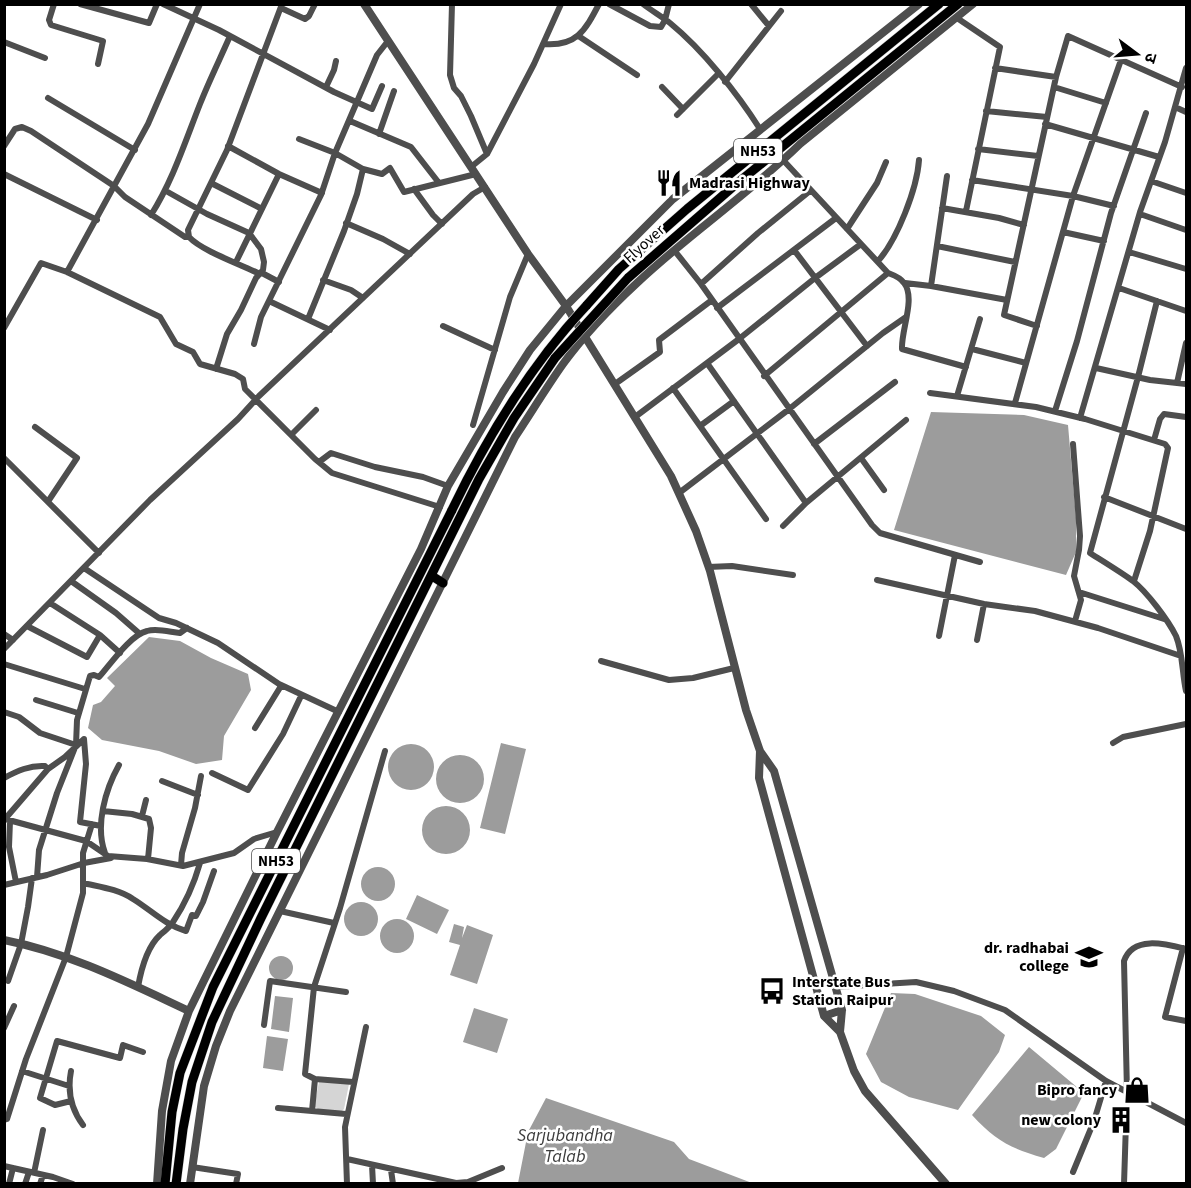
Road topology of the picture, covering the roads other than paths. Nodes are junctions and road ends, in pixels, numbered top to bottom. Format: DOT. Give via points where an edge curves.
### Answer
graph roads {
  1 [pos="54,4"];
  2 [pos="80,4"];
  3 [pos="157,4"];
  4 [pos="163,4"];
  5 [pos="200,4"];
  6 [pos="315,4"];
  7 [pos="364,4"];
  8 [pos="452,4"];
  9 [pos="561,4"];
  10 [pos="599,4"];
  11 [pos="609,4"];
  12 [pos="643,4"];
  13 [pos="669,4"];
  14 [pos="751,4"];
  15 [pos="919,4"];
  16 [pos="939,4"];
  17 [pos="958,4"];
  18 [pos="974,4"];
  19 [pos="281,6"];
  20 [pos="781,11"];
  21 [pos="194,18"];
  22 [pos="957,18"];
  23 [pos="665,20"];
  24 [pos="769,26"];
  25 [pos="230,36"];
  26 [pos="580,37"];
  27 [pos="388,41"];
  28 [pos="4,42"];
  29 [pos="543,44"];
  30 [pos="264,54"];
  31 [pos="45,58"];
  32 [pos="1121,60"];
  33 [pos="336,61"];
  34 [pos="98,64"];
  35 [pos="995,68"];
  36 [pos="1186,68"];
  37 [pos="718,74"];
  38 [pos="637,75"];
  39 [pos="1056,77"];
  40 [pos="725,82"];
  41 [pos="382,86"];
  42 [pos="326,87"];
  43 [pos="662,87"];
  44 [pos="1054,87"];
  45 [pos="1182,87"];
  46 [pos="394,91"];
  47 [pos="48,98"];
  48 [pos="358,102"];
  49 [pos="1106,103"];
  50 [pos="1175,107"];
  51 [pos="683,109"];
  52 [pos="986,111"];
  53 [pos="1186,112"];
  54 [pos="1146,113"];
  55 [pos="676,115"];
  56 [pos="1047,117"];
  57 [pos="350,121"];
  58 [pos="1045,124"];
  59 [pos="760,129"];
  60 [pos="379,134"];
  61 [pos="1093,136"];
  62 [pos="299,139"];
  63 [pos="4,146"];
  64 [pos="228,146"];
  65 [pos="978,149"];
  66 [pos="1134,149"];
  67 [pos="135,150"];
  68 [pos="335,153"];
  69 [pos="487,154"];
  70 [pos="1038,156"];
  71 [pos="1159,157"];
  72 [pos="783,160"];
  73 [pos="919,160"];
  74 [pos="886,162"];
  75 [pos="471,167"];
  76 [pos="363,169"];
  77 [pos="4,174"];
  78 [pos="279,174"];
  79 [pos="476,174"];
  80 [pos="947,176"];
  81 [pos="972,180"];
  82 [pos="1151,180"];
  83 [pos="211,183"];
  84 [pos="439,183"];
  85 [pos="114,186"];
  86 [pos="485,186"];
  87 [pos="414,189"];
  88 [pos="1032,189"];
  89 [pos="166,191"];
  90 [pos="810,191"];
  91 [pos="322,193"];
  92 [pos="1186,193"];
  93 [pos="1073,196"];
  94 [pos="1114,206"];
  95 [pos="262,208"];
  96 [pos="942,208"];
  97 [pos="199,209"];
  98 [pos="966,211"];
  99 [pos="1140,214"];
  100 [pos="151,215"];
  101 [pos="836,218"];
  102 [pos="97,220"];
  103 [pos="346,223"];
  104 [pos="442,224"];
  105 [pos="1024,225"];
  106 [pos="847,229"];
  107 [pos="1186,230"];
  108 [pos="1063,232"];
  109 [pos="249,233"];
  110 [pos="189,237"];
  111 [pos="1104,241"];
  112 [pos="861,244"];
  113 [pos="937,246"];
  114 [pos="674,250"];
  115 [pos="794,250"];
  116 [pos="1129,252"];
  117 [pos="410,254"];
  118 [pos="528,254"];
  119 [pos="878,261"];
  120 [pos="236,262"];
  121 [pos="1015,262"];
  122 [pos="1186,269"];
  123 [pos="67,272"];
  124 [pos="261,273"];
  125 [pos="888,273"];
  126 [pos="815,278"];
  127 [pos="324,280"];
  128 [pos="279,282"];
  129 [pos="905,283"];
  130 [pos="701,284"];
  131 [pos="931,286"];
  132 [pos="1119,288"];
  133 [pos="363,298"];
  134 [pos="269,300"];
  135 [pos="712,300"];
  136 [pos="1007,300"];
  137 [pos="1157,301"];
  138 [pos="566,306"];
  139 [pos="717,308"];
  140 [pos="1186,311"];
  141 [pos="841,312"];
  142 [pos="8,316"];
  143 [pos="906,317"];
  144 [pos="308,319"];
  145 [pos="980,319"];
  146 [pos="443,326"];
  147 [pos="1037,326"];
  148 [pos="4,328"];
  149 [pos="330,330"];
  150 [pos="585,338"];
  151 [pos="739,339"];
  152 [pos="1186,343"];
  153 [pos="254,344"];
  154 [pos="867,346"];
  155 [pos="972,349"];
  156 [pos="495,350"];
  157 [pos="707,363"];
  158 [pos="1026,363"];
  159 [pos="966,367"];
  160 [pos="1096,368"];
  161 [pos="216,369"];
  162 [pos="765,376"];
  163 [pos="1138,378"];
  164 [pos="895,382"];
  165 [pos="1177,383"];
  166 [pos="615,384"];
  167 [pos="1186,384"];
  168 [pos="673,388"];
  169 [pos="930,393"];
  170 [pos="957,396"];
  171 [pos="257,399"];
  172 [pos="734,401"];
  173 [pos="1015,403"];
  174 [pos="316,410"];
  175 [pos="788,410"];
  176 [pos="1055,411"];
  177 [pos="635,417"];
  178 [pos="1186,417"];
  179 [pos="1080,418"];
  180 [pos="906,420"];
  181 [pos="472,425"];
  182 [pos="700,426"];
  183 [pos="35,427"];
  184 [pos="1123,431"];
  185 [pos="757,433"];
  186 [pos="292,434"];
  187 [pos="1154,440"];
  188 [pos="814,444"];
  189 [pos="1073,444"];
  190 [pos="4,458"];
  191 [pos="861,458"];
  192 [pos="724,459"];
  193 [pos="319,462"];
  194 [pos="837,477"];
  195 [pos="448,486"];
  196 [pos="884,490"];
  197 [pos="679,493"];
  198 [pos="1104,497"];
  199 [pos="48,500"];
  200 [pos="806,503"];
  201 [pos="440,507"];
  202 [pos="1152,517"];
  203 [pos="766,519"];
  204 [pos="783,526"];
  205 [pos="1186,529"];
  206 [pos="425,551"];
  207 [pos="99,553"];
  208 [pos="955,555"];
  209 [pos="980,561"];
  210 [pos="708,567"];
  211 [pos="84,568"];
  212 [pos="793,575"];
  213 [pos="432,576"];
  214 [pos="877,580"];
  215 [pos="71,581"];
  216 [pos="1134,581"];
  217 [pos="443,583"];
  218 [pos="1079,591"];
  219 [pos="947,596"];
  220 [pos="50,603"];
  221 [pos="984,604"];
  222 [pos="1164,619"];
  223 [pos="1076,621"];
  224 [pos="27,626"];
  225 [pos="187,628"];
  226 [pos="4,634"];
  227 [pos="140,634"];
  228 [pos="99,635"];
  229 [pos="939,636"];
  230 [pos="13,640"];
  231 [pos="977,640"];
  232 [pos="4,649"];
  233 [pos="120,653"];
  234 [pos="1184,656"];
  235 [pos="601,661"];
  236 [pos="4,664"];
  237 [pos="734,668"];
  238 [pos="281,686"];
  239 [pos="85,689"];
  240 [pos="1186,691"];
  241 [pos="301,696"];
  242 [pos="36,700"];
  243 [pos="4,712"];
  244 [pos="339,712"];
  245 [pos="78,713"];
  246 [pos="1186,724"];
  247 [pos="255,728"];
  248 [pos="1113,743"];
  249 [pos="76,745"];
  250 [pos="385,751"];
  251 [pos="760,751"];
  252 [pos="119,765"];
  253 [pos="48,769"];
  254 [pos="212,773"];
  255 [pos="201,776"];
  256 [pos="4,778"];
  257 [pos="162,781"];
  258 [pos="198,795"];
  259 [pos="146,800"];
  260 [pos="103,811"];
  261 [pos="142,816"];
  262 [pos="10,820"];
  263 [pos="92,824"];
  264 [pos="101,826"];
  265 [pos="45,830"];
  266 [pos="277,832"];
  267 [pos="87,842"];
  268 [pos="106,855"];
  269 [pos="113,857"];
  270 [pos="148,859"];
  271 [pos="82,863"];
  272 [pos="200,863"];
  273 [pos="181,866"];
  274 [pos="214,871"];
  275 [pos="34,878"];
  276 [pos="16,882"];
  277 [pos="83,883"];
  278 [pos="4,885"];
  279 [pos="280,911"];
  280 [pos="334,923"];
  281 [pos="171,926"];
  282 [pos="4,940"];
  283 [pos="21,944"];
  284 [pos="1185,948"];
  285 [pos="66,957"];
  286 [pos="8,981"];
  287 [pos="138,987"];
  288 [pos="314,987"];
  289 [pos="835,987"];
  290 [pos="346,992"];
  291 [pos="14,1006"];
  292 [pos="842,1010"];
  293 [pos="189,1011"];
  294 [pos="824,1016"];
  295 [pos="1186,1021"];
  296 [pos="264,1024"];
  297 [pos="366,1027"];
  298 [pos="4,1028"];
  299 [pos="840,1032"];
  300 [pos="143,1052"];
  301 [pos="22,1071"];
  302 [pos="71,1071"];
  303 [pos="46,1079"];
  304 [pos="315,1079"];
  305 [pos="1106,1081"];
  306 [pos="353,1082"];
  307 [pos="69,1086"];
  308 [pos="1127,1092"];
  309 [pos="71,1101"];
  310 [pos="278,1108"];
  311 [pos="312,1111"];
  312 [pos="346,1114"];
  313 [pos="4,1120"];
  314 [pos="1186,1123"];
  315 [pos="83,1125"];
  316 [pos="43,1130"];
  317 [pos="347,1159"];
  318 [pos="372,1165"];
  319 [pos="4,1166"];
  320 [pos="192,1167"];
  321 [pos="13,1168"];
  322 [pos="502,1168"];
  323 [pos="391,1170"];
  324 [pos="31,1172"];
  325 [pos="1073,1172"];
  326 [pos="43,1174"];
  327 [pos="52,1180"];
  328 [pos="9,1184"];
  329 [pos="25,1184"];
  330 [pos="40,1184"];
  331 [pos="74,1184"];
  332 [pos="157,1184"];
  333 [pos="165,1184"];
  334 [pos="176,1184"];
  335 [pos="190,1184"];
  336 [pos="237,1184"];
  337 [pos="347,1184"];
  338 [pos="373,1184"];
  339 [pos="393,1184"];
  340 [pos="946,1184"];
  341 [pos="1124,1184"];
  1 -- 34 [label="street" via="51,25 104,41"];
  2 -- 3 [label="street" via="149,24"];
  4 -- 21 [label="street"];
  5 -- 21 [label="street"];
  6 -- 19 [label="street" via="305,19"];
  7 -- 27 [label="street"];
  8 -- 69 [label="street" via="450,75"];
  9 -- 29 [label="street"];
  10 -- 26 [label="street"];
  11 -- 23 [label="street" via="650,26 661,27"];
  12 -- 23 [label="street"];
  13 -- 23 [label="street"];
  14 -- 24 [label="street"];
  15 -- 59 [label="street"];
  16 -- 206 [label="highway, Flyover / NH53, bridge" via="619,269 535,366"];
  17 -- 213 [label="highway, Flyover / NH53, bridge" via="735,185 628,279 555,358 479,479"];
  18 -- 22 [label="street"];
  19 -- 30 [label="street"];
  20 -- 24 [label="street"];
  21 -- 25 [label="street"];
  21 -- 67 [label="street"];
  22 -- 35 [label="street" via="1000,47"];
  22 -- 72 [label="street"];
  23 -- 37 [label="street" via="687,38"];
  24 -- 40 [label="street"];
  25 -- 30 [label="street"];
  25 -- 89 [label="street"];
  26 -- 29 [label="street" via="563,44"];
  26 -- 38 [label="street"];
  27 -- 48 [label="street" via="377,55"];
  27 -- 75 [label="street"];
  28 -- 31 [label="street"];
  29 -- 69 [label="street"];
  30 -- 42 [label="street"];
  30 -- 64 [label="street"];
  32 -- 39 [label="street" via="1068,36"];
  32 -- 45 [label="street"];
  32 -- 49 [label="street"];
  33 -- 42 [label="street"];
  35 -- 39 [label="street"];
  35 -- 52 [label="street"];
  36 -- 45 [label="street"];
  37 -- 40 [label="street"];
  37 -- 51 [label="street"];
  39 -- 44 [label="street"];
  40 -- 59 [label="street"];
  41 -- 48 [label="street" via="372,110"];
  42 -- 48 [label="street"];
  43 -- 51 [label="street"];
  44 -- 49 [label="street"];
  44 -- 56 [label="street"];
  45 -- 50 [label="street"];
  46 -- 60 [label="street"];
  47 -- 67 [label="street"];
  48 -- 57 [label="street"];
  49 -- 61 [label="street"];
  50 -- 53 [label="street"];
  50 -- 71 [label="street"];
  51 -- 55 [label="street"];
  52 -- 56 [label="street"];
  52 -- 65 [label="street"];
  54 -- 66 [label="street"];
  56 -- 58 [label="street"];
  57 -- 60 [label="street"];
  57 -- 68 [label="street"];
  58 -- 61 [label="street"];
  58 -- 70 [label="street"];
  59 -- 138 [label="street" via="673,199"];
  60 -- 84 [label="street" via="416,150"];
  61 -- 66 [label="street"];
  61 -- 93 [label="street"];
  62 -- 68 [label="street"];
  63 -- 85 [label="street" via="15,129 22,127"];
  64 -- 78 [label="street"];
  64 -- 83 [label="street"];
  65 -- 70 [label="street"];
  65 -- 81 [label="street"];
  66 -- 71 [label="street"];
  66 -- 94 [label="street"];
  67 -- 85 [label="street"];
  68 -- 76 [label="street"];
  68 -- 91 [label="street"];
  69 -- 75 [label="street"];
  70 -- 88 [label="street"];
  71 -- 82 [label="street"];
  72 -- 90 [label="street"];
  72 -- 114 [label="street"];
  73 -- 119 [label="street" via="907,206"];
  74 -- 106 [label="street"];
  75 -- 79 [label="street"];
  76 -- 87 [label="street" via="382,174 390,168 404,192"];
  76 -- 103 [label="street"];
  77 -- 102 [label="street"];
  78 -- 91 [label="street"];
  78 -- 95 [label="street"];
  79 -- 84 [label="street"];
  79 -- 86 [label="street"];
  80 -- 96 [label="street"];
  81 -- 88 [label="street"];
  81 -- 98 [label="street"];
  82 -- 92 [label="street"];
  82 -- 99 [label="street"];
  83 -- 95 [label="street"];
  83 -- 97 [label="street"];
  84 -- 87 [label="street"];
  85 -- 100 [label="street"];
  85 -- 102 [label="street"];
  86 -- 104 [label="street"];
  86 -- 118 [label="street"];
  87 -- 104 [label="street"];
  88 -- 93 [label="street"];
  88 -- 105 [label="street"];
  89 -- 97 [label="street"];
  89 -- 100 [label="street"];
  90 -- 101 [label="street"];
  90 -- 130 [label="street"];
  91 -- 128 [label="street"];
  93 -- 94 [label="street"];
  93 -- 108 [label="street"];
  94 -- 111 [label="street"];
  95 -- 109 [label="street"];
  96 -- 98 [label="street"];
  96 -- 113 [label="street"];
  97 -- 109 [label="street"];
  97 -- 110 [label="street" via="188,230"];
  98 -- 105 [label="street"];
  99 -- 107 [label="street"];
  99 -- 116 [label="street"];
  100 -- 110 [label="street"];
  101 -- 106 [label="street"];
  101 -- 115 [label="street"];
  102 -- 123 [label="street"];
  103 -- 117 [label="street"];
  103 -- 127 [label="street"];
  104 -- 117 [label="street"];
  105 -- 121 [label="street"];
  106 -- 112 [label="street"];
  108 -- 111 [label="street"];
  108 -- 147 [label="street"];
  109 -- 120 [label="street"];
  109 -- 124 [label="street" via="261,249"];
  110 -- 120 [label="street"];
  111 -- 176 [label="street"];
  112 -- 119 [label="street"];
  112 -- 126 [label="street"];
  113 -- 121 [label="street"];
  113 -- 131 [label="street"];
  114 -- 130 [label="street"];
  114 -- 150 [label="street" via="635,284"];
  115 -- 126 [label="street"];
  115 -- 139 [label="street"];
  116 -- 122 [label="street"];
  116 -- 132 [label="street"];
  117 -- 133 [label="street"];
  118 -- 138 [label="street"];
  118 -- 156 [label="street" via="510,297"];
  119 -- 125 [label="street"];
  120 -- 124 [label="street"];
  121 -- 136 [label="street"];
  123 -- 142 [label="street" via="41,263"];
  123 -- 161 [label="street" via="160,318 176,344 193,352 200,364"];
  124 -- 128 [label="street"];
  124 -- 161 [label="street" via="227,334"];
  125 -- 129 [label="street"];
  125 -- 141 [label="street"];
  126 -- 141 [label="street"];
  126 -- 151 [label="street"];
  127 -- 133 [label="street"];
  127 -- 144 [label="street"];
  128 -- 134 [label="street"];
  129 -- 131 [label="street"];
  129 -- 143 [label="street" via="909,300"];
  130 -- 135 [label="street"];
  131 -- 136 [label="street"];
  132 -- 137 [label="street"];
  132 -- 160 [label="street"];
  133 -- 149 [label="street"];
  134 -- 144 [label="street"];
  134 -- 153 [label="street"];
  135 -- 139 [label="street"];
  135 -- 166 [label="street" via="659,340 660,352"];
  136 -- 147 [label="street" via="1004,315"];
  137 -- 140 [label="street"];
  137 -- 163 [label="street"];
  138 -- 150 [label="street"];
  138 -- 195 [label="street" via="530,350"];
  139 -- 151 [label="street"];
  141 -- 154 [label="street"];
  141 -- 162 [label="street"];
  142 -- 148 [label="street"];
  143 -- 154 [label="street"];
  143 -- 159 [label="street" via="902,349"];
  144 -- 149 [label="street"];
  145 -- 155 [label="street"];
  146 -- 156 [label="street"];
  147 -- 158 [label="street"];
  149 -- 171 [label="street"];
  150 -- 166 [label="street"];
  150 -- 217 [label="street" via="515,437"];
  151 -- 157 [label="street"];
  151 -- 162 [label="street"];
  152 -- 165 [label="street"];
  154 -- 175 [label="street"];
  155 -- 158 [label="street"];
  155 -- 159 [label="street"];
  156 -- 181 [label="street"];
  157 -- 168 [label="street"];
  157 -- 172 [label="street"];
  158 -- 173 [label="street"];
  159 -- 170 [label="street"];
  160 -- 163 [label="street"];
  160 -- 179 [label="street"];
  161 -- 171 [label="street" via="243,379 245,389"];
  162 -- 175 [label="street"];
  163 -- 165 [label="street"];
  163 -- 184 [label="street"];
  164 -- 188 [label="street"];
  165 -- 167 [label="street"];
  166 -- 177 [label="street"];
  168 -- 177 [label="street"];
  168 -- 182 [label="street"];
  169 -- 170 [label="street"];
  170 -- 173 [label="street"];
  171 -- 186 [label="street"];
  171 -- 207 [label="street"];
  172 -- 182 [label="street"];
  172 -- 185 [label="street"];
  173 -- 176 [label="street"];
  174 -- 186 [label="street"];
  175 -- 185 [label="street"];
  175 -- 188 [label="street"];
  176 -- 179 [label="street"];
  177 -- 197 [label="street"];
  178 -- 187 [label="street" via="1164,414"];
  179 -- 184 [label="street"];
  180 -- 191 [label="street"];
  182 -- 192 [label="street"];
  183 -- 199 [label="street" via="77,458"];
  184 -- 187 [label="street"];
  184 -- 198 [label="street"];
  185 -- 192 [label="street"];
  185 -- 200 [label="street"];
  186 -- 193 [label="street"];
  187 -- 202 [label="street" via="1168,448"];
  188 -- 194 [label="street"];
  189 -- 218 [label="street" via="1080,536 1074,576"];
  190 -- 199 [label="street"];
  191 -- 194 [label="street"];
  191 -- 196 [label="street"];
  192 -- 197 [label="street"];
  192 -- 203 [label="street"];
  193 -- 195 [label="street" via="331,453"];
  193 -- 201 [label="street" via="332,473"];
  194 -- 200 [label="street"];
  194 -- 208 [label="street" via="880,533"];
  195 -- 201 [label="street"];
  197 -- 210 [label="street"];
  198 -- 202 [label="street"];
  198 -- 216 [label="street" via="1090,553"];
  199 -- 207 [label="street"];
  200 -- 204 [label="street"];
  201 -- 206 [label="street"];
  202 -- 205 [label="street"];
  202 -- 216 [label="street"];
  206 -- 244 [label="street"];
  206 -- 333 [label="highway, NH53" via="201,1016 180,1073"];
  207 -- 211 [label="street"];
  208 -- 209 [label="street"];
  208 -- 219 [label="street"];
  210 -- 212 [label="street" via="732,566"];
  210 -- 237 [label="street"];
  211 -- 215 [label="street"];
  211 -- 225 [label="street" via="159,618"];
  213 -- 217 [label="highway"];
  213 -- 334 [label="highway, NH53" via="212,1022 192,1082"];
  214 -- 219 [label="street"];
  215 -- 220 [label="street"];
  215 -- 227 [label="street"];
  216 -- 222 [label="street"];
  217 -- 279 [label="street"];
  218 -- 222 [label="street"];
  218 -- 223 [label="street"];
  219 -- 221 [label="street"];
  219 -- 229 [label="street"];
  220 -- 224 [label="street"];
  220 -- 228 [label="street"];
  221 -- 223 [label="street"];
  221 -- 231 [label="street"];
  222 -- 234 [label="street"];
  223 -- 234 [label="street"];
  224 -- 228 [label="street" via="87,657"];
  224 -- 230 [label="street"];
  225 -- 227 [label="street" via="180,633 149,630"];
  225 -- 238 [label="street" via="218,643"];
  226 -- 230 [label="street"];
  227 -- 233 [label="street"];
  228 -- 233 [label="street"];
  230 -- 232 [label="street"];
  233 -- 239 [label="street" via="99,677 90,676"];
  234 -- 240 [label="street"];
  235 -- 237 [label="street" via="669,680"];
  236 -- 239 [label="street"];
  237 -- 251 [label="street"];
  238 -- 241 [label="street"];
  238 -- 247 [label="street"];
  239 -- 245 [label="street"];
  241 -- 244 [label="street"];
  241 -- 254 [label="street" via="284,734 248,790"];
  242 -- 245 [label="street"];
  243 -- 249 [label="street" via="19,717 40,733"];
  244 -- 266 [label="street"];
  245 -- 249 [label="street"];
  246 -- 248 [label="street" via="1123,737"];
  249 -- 253 [label="street"];
  249 -- 263 [label="street" via="84,739 86,764 80,822"];
  249 -- 265 [label="street"];
  250 -- 280 [label="street"];
  251 -- 289 [label="street" via="774,771"];
  251 -- 294 [label="street" via="759,778"];
  252 -- 260 [label="street"];
  253 -- 256 [label="street" via="35,766"];
  253 -- 262 [label="street" via="6,815 4,819"];
  255 -- 258 [label="street"];
  257 -- 258 [label="street"];
  258 -- 273 [label="street"];
  259 -- 261 [label="street"];
  260 -- 261 [label="street"];
  260 -- 264 [label="street"];
  261 -- 270 [label="street" via="149,819 152,828"];
  262 -- 265 [label="street"];
  262 -- 276 [label="street" via="9,847"];
  263 -- 264 [label="street"];
  263 -- 267 [label="street"];
  264 -- 268 [label="street" via="100,841"];
  265 -- 267 [label="street"];
  265 -- 275 [label="street"];
  266 -- 272 [label="street" via="254,838 234,853"];
  266 -- 293 [label="street"];
  267 -- 268 [label="street"];
  267 -- 271 [label="street"];
  268 -- 269 [label="street"];
  269 -- 270 [label="street"];
  269 -- 271 [label="street"];
  270 -- 273 [label="street"];
  271 -- 275 [label="street"];
  271 -- 277 [label="street"];
  272 -- 273 [label="street"];
  272 -- 281 [label="street"];
  274 -- 281 [label="street" via="204,902 196,916 190,918 186,931"];
  275 -- 276 [label="street"];
  275 -- 283 [label="street"];
  276 -- 278 [label="street"];
  277 -- 281 [label="street" via="122,893"];
  277 -- 285 [label="street"];
  279 -- 280 [label="street"];
  279 -- 320 [label="street" via="216,1046 204,1086"];
  280 -- 288 [label="street"];
  281 -- 287 [label="street" via="151,949"];
  282 -- 283 [label="street"];
  283 -- 285 [label="street"];
  283 -- 286 [label="street"];
  284 -- 295 [label="street" via="1165,1017"];
  284 -- 308 [label="street" via="1152,943 1139,946 1126,956 1123,970"];
  285 -- 287 [label="street"];
  285 -- 301 [label="street"];
  287 -- 293 [label="street"];
  288 -- 290 [label="street"];
  288 -- 296 [label="street" via="270,981"];
  288 -- 304 [label="street" via="305,1074"];
  289 -- 292 [label="street"];
  289 -- 305 [label="street" via="915,982 954,991 1005,1010"];
  291 -- 298 [label="street"];
  292 -- 294 [label="street"];
  292 -- 299 [label="street"];
  293 -- 332 [label="street" via="162,1111"];
  294 -- 299 [label="street"];
  297 -- 306 [label="street"];
  299 -- 340 [label="street" via="865,1091"];
  300 -- 303 [label="street" via="123,1045 120,1058 57,1041"];
  301 -- 303 [label="street"];
  301 -- 313 [label="street"];
  302 -- 307 [label="street"];
  303 -- 307 [label="street"];
  303 -- 309 [label="street" via="40,1098 55,1105"];
  304 -- 306 [label="street"];
  304 -- 311 [label="street"];
  305 -- 308 [label="street"];
  305 -- 325 [label="street"];
  306 -- 312 [label="street"];
  307 -- 309 [label="street"];
  308 -- 314 [label="street"];
  308 -- 341 [label="street"];
  309 -- 315 [label="street"];
  310 -- 311 [label="street"];
  311 -- 312 [label="street"];
  312 -- 317 [label="street"];
  316 -- 324 [label="street"];
  317 -- 318 [label="street"];
  317 -- 337 [label="street"];
  318 -- 323 [label="street"];
  318 -- 338 [label="street"];
  319 -- 321 [label="street"];
  320 -- 335 [label="street"];
  320 -- 336 [label="street" via="238,1174"];
  321 -- 324 [label="street"];
  321 -- 328 [label="street"];
  322 -- 323 [label="street" via="456,1183"];
  323 -- 339 [label="street"];
  324 -- 326 [label="street"];
  324 -- 329 [label="street"];
  326 -- 327 [label="street"];
  326 -- 330 [label="street"];
  327 -- 331 [label="street"];
}
